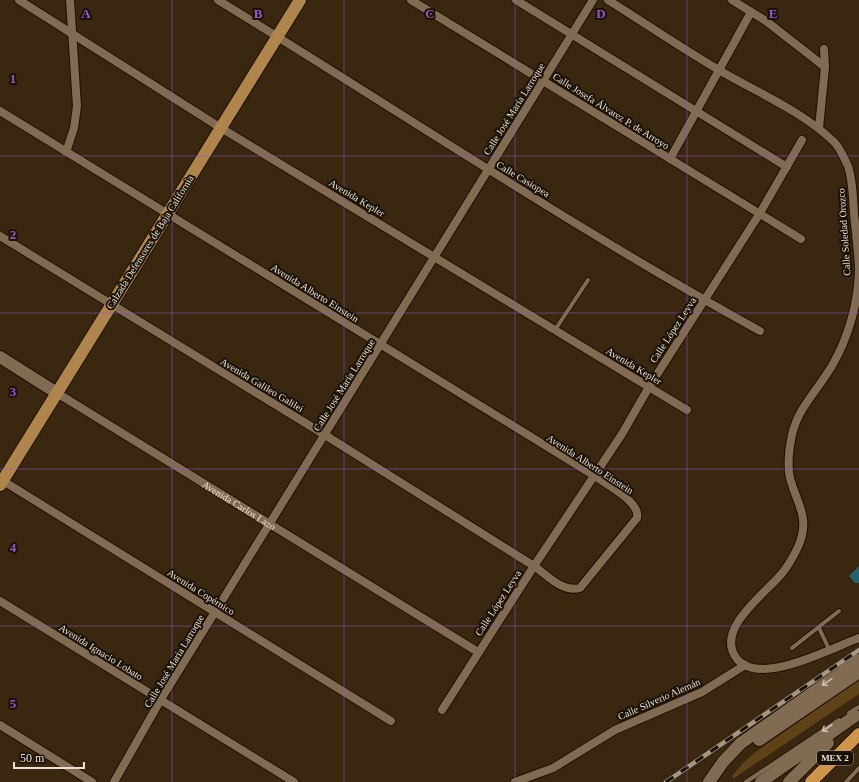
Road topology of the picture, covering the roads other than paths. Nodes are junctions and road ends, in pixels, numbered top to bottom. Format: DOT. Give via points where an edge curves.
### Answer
graph roads {
  1 [pos="19,0"];
  2 [pos="70,0"];
  3 [pos="218,0"];
  4 [pos="300,0"];
  5 [pos="411,0"];
  6 [pos="516,0"];
  7 [pos="594,0"];
  8 [pos="608,0"];
  9 [pos="732,0"];
  10 [pos="751,12"];
  11 [pos="73,35"];
  12 [pos="572,35"];
  13 [pos="278,37"];
  14 [pos="824,49"];
  15 [pos="825,67"];
  16 [pos="719,70"];
  17 [pos="544,81"];
  18 [pos="0,111"];
  19 [pos="696,112"];
  20 [pos="221,128"];
  21 [pos="819,128"];
  22 [pos="802,140"];
  23 [pos="66,152"];
  24 [pos="670,159"];
  25 [pos="787,167"];
  26 [pos="488,170"];
  27 [pos="760,213"];
  28 [pos="168,214"];
  29 [pos="0,236"];
  30 [pos="801,239"];
  31 [pos="435,257"];
  32 [pos="588,280"];
  33 [pos="704,300"];
  34 [pos="111,305"];
  35 [pos="555,330"];
  36 [pos="760,332"];
  37 [pos="380,346"];
  38 [pos="0,357"];
  39 [pos="649,387"];
  40 [pos="58,393"];
  41 [pos="687,410"];
  42 [pos="325,435"];
  43 [pos="595,476"];
  44 [pos="1,482"];
  45 [pos="270,525"];
  46 [pos="534,566"];
  47 [pos="574,590"];
  48 [pos="0,601"];
  49 [pos="839,611"];
  50 [pos="215,613"];
  51 [pos="819,628"];
  52 [pos="859,638"];
  53 [pos="792,648"];
  54 [pos="829,649"];
  55 [pos="478,652"];
  56 [pos="859,660"];
  57 [pos="745,665"];
  58 [pos="859,672"];
  59 [pos="160,701"];
  60 [pos="442,710"];
  61 [pos="858,711"];
  62 [pos="391,721"];
  63 [pos="0,725"];
  64 [pos="859,734"];
  65 [pos="859,768"];
  66 [pos="92,782"];
  67 [pos="114,782"];
  68 [pos="294,782"];
  69 [pos="515,782"];
  70 [pos="709,782"];
  71 [pos="718,782"];
  72 [pos="746,782"];
  73 [pos="761,782"];
  74 [pos="789,782"];
  75 [pos="810,782"];
  76 [pos="846,782"];
  1 -- 11 [label="street, Avenida Kepler"];
  2 -- 11 [label="street"];
  3 -- 13 [label="street, Calle Casiopea"];
  4 -- 13 [label="main road, Calzada Defensores de Baja California"];
  5 -- 17 [label="street, Calle Josefa Álvarez P. de Arroyo"];
  6 -- 12 [label="street"];
  7 -- 12 [label="street, Calle José María Larroque"];
  8 -- 16 [label="street, Calle Soledad Orozco"];
  9 -- 10 [label="street"];
  10 -- 15 [label="street" via="766,20"];
  10 -- 16 [label="street"];
  11 -- 20 [label="street, Avenida Kepler"];
  11 -- 23 [label="street" via="77,106 74,128"];
  12 -- 17 [label="street, Calle José María Larroque"];
  12 -- 19 [label="street"];
  13 -- 20 [label="main road, Calzada Defensores de Baja California"];
  13 -- 26 [label="street, Calle Casiopea"];
  14 -- 15 [label="street"];
  15 -- 21 [label="street"];
  16 -- 19 [label="street"];
  16 -- 21 [label="street, Calle Soledad Orozco"];
  17 -- 24 [label="street, Calle Josefa Álvarez P. de Arroyo"];
  17 -- 26 [label="street, Calle José María Larroque"];
  18 -- 23 [label="street, Avenida Alberto Einstein"];
  19 -- 24 [label="street"];
  19 -- 25 [label="street"];
  20 -- 28 [label="main road, Calzada Defensores de Baja California"];
  20 -- 31 [label="street, Avenida Kepler"];
  21 -- 57 [label="street, Calle Soledad Orozco" via="836,144 848,168 859,268 856,303 834,362 824,380 800,410 792,433 788,457 790,476 802,508 801,539 784,572 736,624 732,649"];
  22 -- 25 [label="street, Calle López Leyva"];
  23 -- 28 [label="street, Avenida Alberto Einstein"];
  24 -- 27 [label="street, Calle Josefa Álvarez P. de Arroyo"];
  25 -- 27 [label="street, Calle López Leyva"];
  26 -- 31 [label="street, Calle José María Larroque"];
  26 -- 33 [label="street, Calle Casiopea"];
  27 -- 30 [label="street, Calle Josefa Álvarez P. de Arroyo"];
  27 -- 33 [label="street, Calle López Leyva"];
  28 -- 34 [label="main road, Calzada Defensores de Baja California"];
  28 -- 37 [label="street, Avenida Alberto Einstein"];
  29 -- 34 [label="street, Avenida Galileo Galilei"];
  31 -- 35 [label="street, Avenida Kepler"];
  31 -- 37 [label="street, Calle José María Larroque"];
  32 -- 35 [label="lane"];
  33 -- 36 [label="street, Calle Casiopea"];
  33 -- 39 [label="street, Calle López Leyva"];
  34 -- 40 [label="main road, Calzada Defensores de Baja California"];
  34 -- 42 [label="street, Avenida Galileo Galilei"];
  35 -- 39 [label="street, Avenida Kepler"];
  37 -- 42 [label="street, Calle José María Larroque"];
  37 -- 43 [label="street, Avenida Alberto Einstein"];
  38 -- 40 [label="main road, Avenida Carlos Lazo"];
  39 -- 41 [label="street, Avenida Kepler"];
  39 -- 43 [label="street, Calle López Leyva"];
  40 -- 44 [label="main road, Calzada Defensores de Baja California"];
  40 -- 45 [label="street, Avenida Carlos Lazo"];
  42 -- 45 [label="street, Calle José María Larroque"];
  42 -- 46 [label="street, Avenida Galileo Galilei"];
  43 -- 46 [label="street, Calle López Leyva"];
  43 -- 47 [label="street, Avenida Alberto Einstein" via="634,504 637,518 580,588"];
  44 -- 50 [label="street, Avenida Copérnico"];
  45 -- 50 [label="street, Calle José María Larroque"];
  45 -- 55 [label="street, Avenida Carlos Lazo"];
  46 -- 47 [label="street, Avenida Galileo Galilei" via="566,589"];
  46 -- 55 [label="street, Calle López Leyva"];
  48 -- 59 [label="street, Avenida Ignacio Lobato"];
  49 -- 51 [label="lane"];
  50 -- 59 [label="street, Calle José María Larroque"];
  50 -- 62 [label="street, Avenida Copérnico"];
  51 -- 53 [label="lane"];
  51 -- 54 [label="lane"];
  52 -- 54 [label="street"];
  54 -- 57 [label="street" via="794,664 775,668 755,670"];
  55 -- 60 [label="street, Calle López Leyva"];
  56 -- 70 [label="main road, one-way" via="741,743"];
  57 -- 69 [label="street, Calle Silverio Alemán" via="702,692 615,730 553,768"];
  58 -- 71 [label="main road" via="744,751"];
  59 -- 67 [label="street, Calle José María Larroque"];
  59 -- 68 [label="street, Avenida Ignacio Lobato"];
  61 -- 72 [label="lane, one-way"];
  61 -- 73 [label="main road"];
  61 -- 74 [label="main road"];
  63 -- 66 [label="street"];
  64 -- 75 [label="highway, MEX 2"];
  65 -- 76 [label="lane"];
}
